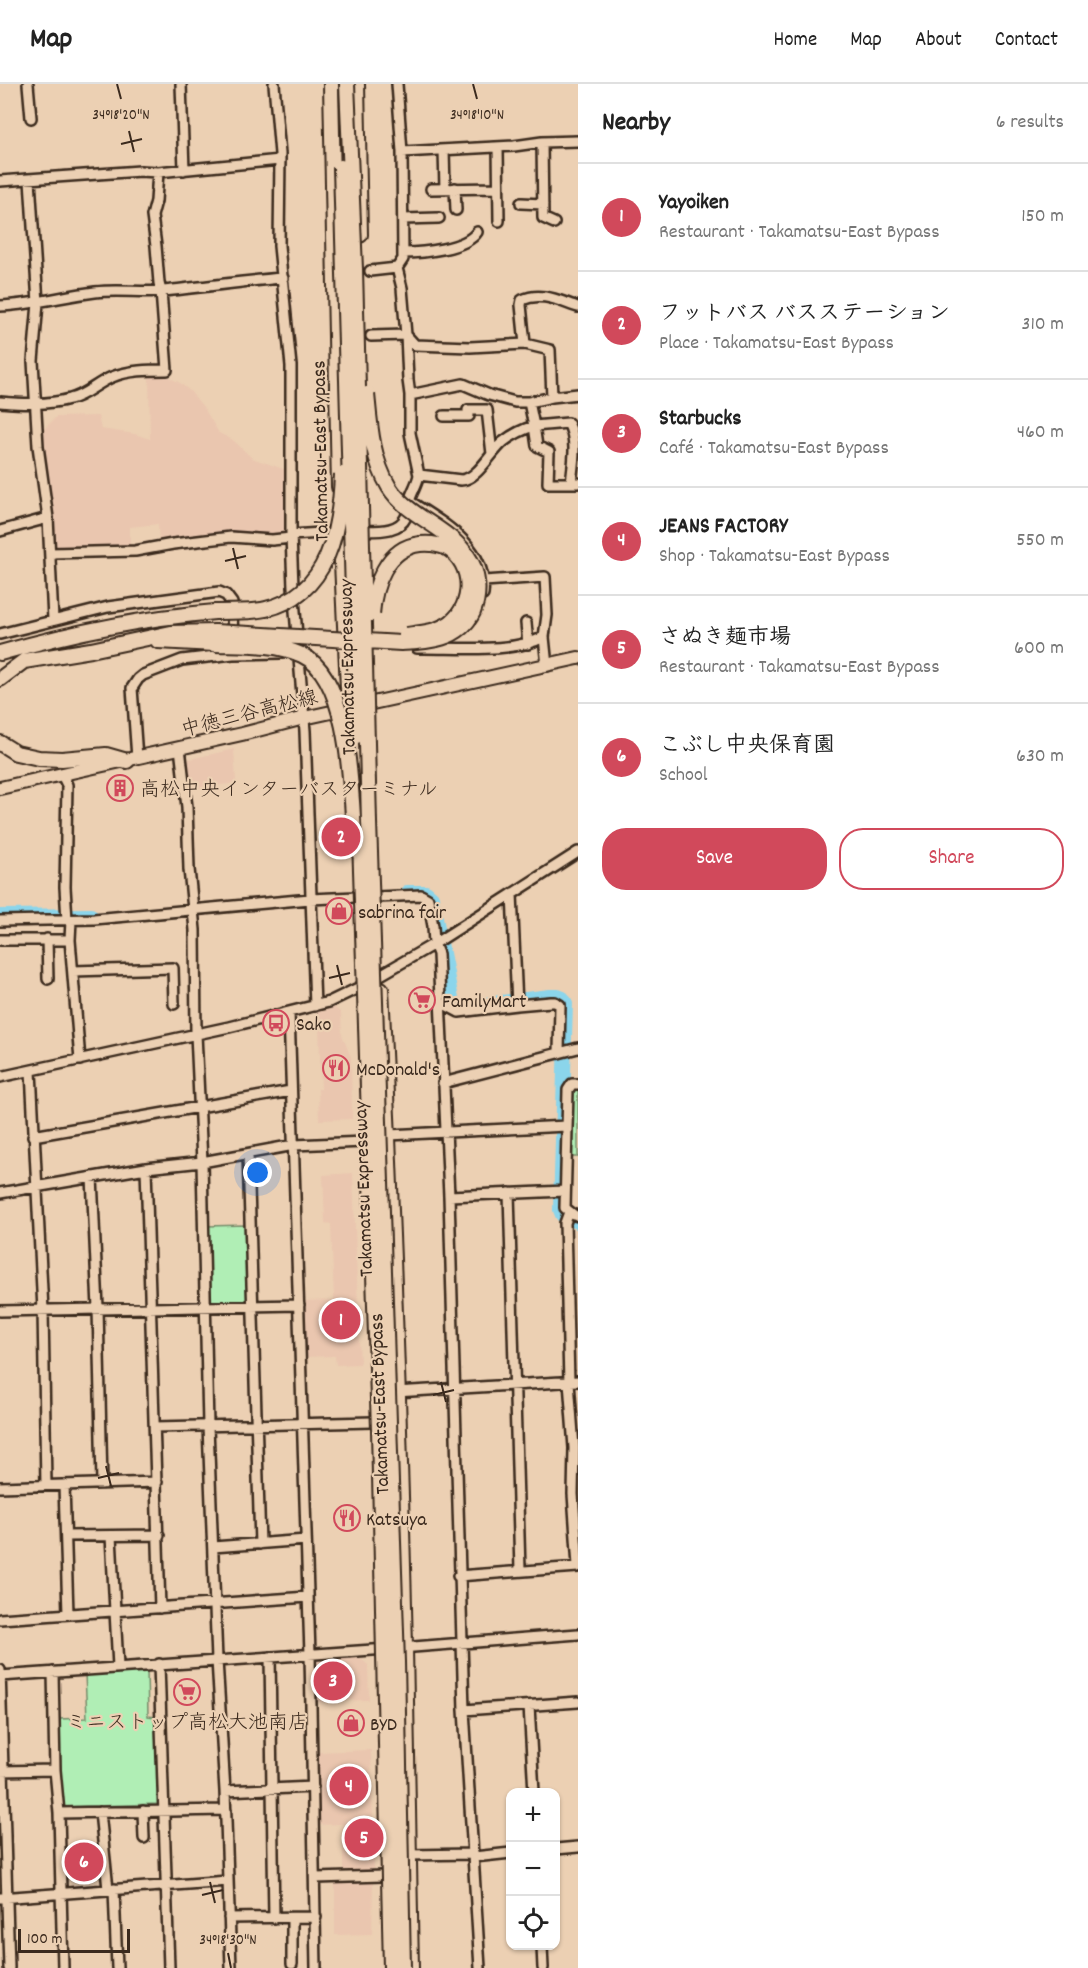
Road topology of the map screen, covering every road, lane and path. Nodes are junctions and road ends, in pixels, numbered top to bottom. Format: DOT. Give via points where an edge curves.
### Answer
graph roads {
  1 [pos="28,84"];
  2 [pos="181,84"];
  3 [pos="274,84"];
  4 [pos="331,84"];
  5 [pos="339,84"];
  6 [pos="347,84"];
  7 [pos="357,84"];
  8 [pos="397,84"];
  9 [pos="30,118"];
  10 [pos="578,141"];
  11 [pos="542,142"];
  12 [pos="498,147"];
  13 [pos="444,150"];
  14 [pos="402,152"];
  15 [pos="280,160"];
  16 [pos="184,170"];
  17 [pos="158,172"];
  18 [pos="30,180"];
  19 [pos="0,181"];
  20 [pos="455,188"];
  21 [pos="498,188"];
  22 [pos="431,189"];
  23 [pos="445,189"];
  24 [pos="521,203"];
  25 [pos="543,204"];
  26 [pos="456,210"];
  27 [pos="439,218"];
  28 [pos="403,219"];
  29 [pos="499,221"];
  30 [pos="554,223"];
  31 [pos="477,232"];
  32 [pos="404,254"];
  33 [pos="397,268"];
  34 [pos="355,269"];
  35 [pos="370,272"];
  36 [pos="283,278"];
  37 [pos="161,291"];
  38 [pos="38,303"];
  39 [pos="0,306"];
  40 [pos="578,307"];
  41 [pos="406,335"];
  42 [pos="371,336"];
  43 [pos="525,344"];
  44 [pos="578,394"];
  45 [pos="410,395"];
  46 [pos="552,396"];
  47 [pos="0,402"];
  48 [pos="529,402"];
  49 [pos="36,404"];
  50 [pos="444,416"];
  51 [pos="534,426"];
  52 [pos="349,433"];
  53 [pos="576,438"];
  54 [pos="492,454"];
  55 [pos="419,475"];
  56 [pos="574,483"];
  57 [pos="409,501"];
  58 [pos="48,518"];
  59 [pos="0,531"];
  60 [pos="366,531"];
  61 [pos="340,532"];
  62 [pos="291,537"];
  63 [pos="50,553"];
  64 [pos="484,581"];
  65 [pos="52,620"];
  66 [pos="526,623"];
  67 [pos="215,628"];
  68 [pos="364,630"];
  69 [pos="0,634"];
  70 [pos="544,637"];
  71 [pos="528,644"];
  72 [pos="369,648"];
  73 [pos="429,648"];
  74 [pos="299,652"];
  75 [pos="0,653"];
  76 [pos="233,654"];
  77 [pos="578,658"];
  78 [pos="0,661"];
  79 [pos="24,661"];
  80 [pos="547,666"];
  81 [pos="0,679"];
  82 [pos="371,703"];
  83 [pos="350,708"];
  84 [pos="304,718"];
  85 [pos="0,743"];
  86 [pos="180,748"];
  87 [pos="132,759"];
  88 [pos="62,775"];
  89 [pos="0,788"];
  90 [pos="578,852"];
  91 [pos="512,894"];
  92 [pos="310,896"];
  93 [pos="356,897"];
  94 [pos="377,897"];
  95 [pos="193,907"];
  96 [pos="68,918"];
  97 [pos="0,921"];
  98 [pos="362,931"];
  99 [pos="47,939"];
  100 [pos="0,940"];
  101 [pos="70,940"];
  102 [pos="438,941"];
  103 [pos="74,971"];
  104 [pos="380,976"];
  105 [pos="48,979"];
  106 [pos="358,988"];
  107 [pos="440,1002"];
  108 [pos="517,1002"];
  109 [pos="174,1004"];
  110 [pos="315,1006"];
  111 [pos="289,1013"];
  112 [pos="196,1034"];
  113 [pos="578,1048"];
  114 [pos="563,1052"];
  115 [pos="80,1060"];
  116 [pos="31,1071"];
  117 [pos="0,1077"];
  118 [pos="443,1083"];
  119 [pos="578,1084"];
  120 [pos="291,1091"];
  121 [pos="199,1107"];
  122 [pos="564,1126"];
  123 [pos="446,1132"];
  124 [pos="33,1136"];
  125 [pos="389,1136"];
  126 [pos="364,1142"];
  127 [pos="294,1145"];
  128 [pos="248,1154"];
  129 [pos="202,1162"];
  130 [pos="146,1168"];
  131 [pos="92,1178"];
  132 [pos="36,1186"];
  133 [pos="561,1191"];
  134 [pos="0,1193"];
  135 [pos="509,1193"];
  136 [pos="448,1196"];
  137 [pos="570,1216"];
  138 [pos="299,1305"];
  139 [pos="151,1307"];
  140 [pos="205,1307"];
  141 [pos="253,1307"];
  142 [pos="98,1308"];
  143 [pos="43,1310"];
  144 [pos="0,1311"];
  145 [pos="573,1382"];
  146 [pos="515,1385"];
  147 [pos="455,1389"];
  148 [pos="372,1392"];
  149 [pos="398,1392"];
  150 [pos="373,1422"];
  151 [pos="303,1425"];
  152 [pos="208,1426"];
  153 [pos="257,1426"];
  154 [pos="154,1427"];
  155 [pos="157,1482"];
  156 [pos="102,1484"];
  157 [pos="46,1485"];
  158 [pos="64,1485"];
  159 [pos="0,1487"];
  160 [pos="159,1535"];
  161 [pos="66,1536"];
  162 [pos="111,1536"];
  163 [pos="306,1540"];
  164 [pos="260,1544"];
  165 [pos="213,1547"];
  166 [pos="578,1566"];
  167 [pos="520,1570"];
  168 [pos="458,1576"];
  169 [pos="308,1597"];
  170 [pos="215,1604"];
  171 [pos="160,1608"];
  172 [pos="116,1611"];
  173 [pos="68,1614"];
  174 [pos="0,1619"];
  175 [pos="578,1634"];
  176 [pos="461,1643"];
  177 [pos="405,1648"];
  178 [pos="379,1649"];
  179 [pos="310,1654"];
  180 [pos="270,1657"];
  181 [pos="217,1660"];
  182 [pos="159,1664"];
  183 [pos="118,1667"];
  184 [pos="0,1670"];
  185 [pos="54,1672"];
  186 [pos="0,1676"];
  187 [pos="578,1702"];
  188 [pos="529,1706"];
  189 [pos="464,1710"];
  190 [pos="55,1770"];
  191 [pos="2,1771"];
  192 [pos="313,1787"];
  193 [pos="534,1788"];
  194 [pos="273,1789"];
  195 [pos="225,1791"];
  196 [pos="163,1810"];
  197 [pos="226,1810"];
  198 [pos="143,1811"];
  199 [pos="100,1812"];
  200 [pos="59,1813"];
  201 [pos="2,1835"];
  202 [pos="144,1838"];
  203 [pos="578,1847"];
  204 [pos="560,1849"];
  205 [pos="506,1853"];
  206 [pos="408,1855"];
  207 [pos="474,1856"];
  208 [pos="383,1876"];
  209 [pos="316,1878"];
  210 [pos="228,1881"];
  211 [pos="166,1886"];
  212 [pos="111,1889"];
  213 [pos="61,1893"];
  214 [pos="3,1897"];
  215 [pos="274,1917"];
  216 [pos="316,1917"];
  217 [pos="230,1918"];
  218 [pos="292,1918"];
  219 [pos="542,1950"];
  220 [pos="292,1964"];
  221 [pos="9,1968"];
  222 [pos="63,1968"];
  223 [pos="117,1968"];
  224 [pos="169,1968"];
  225 [pos="231,1968"];
  226 [pos="316,1968"];
  227 [pos="385,1968"];
  228 [pos="391,1968"];
  229 [pos="403,1968"];
  230 [pos="411,1968"];
  231 [pos="480,1968"];
  232 [pos="543,1968"];
  1 -- 9 [label="street"];
  2 -- 16 [label="street"];
  3 -- 15 [label="street"];
  4 -- 61 [label="highway, Takamatsu-East Bypass"];
  5 -- 52 [label="highway, Takamatsu Expressway, bridge"];
  6 -- 34 [label="highway, Takamatsu Expressway, bridge"];
  7 -- 60 [label="highway, Takamatsu-East Bypass"];
  8 -- 14 [label="street"];
  10 -- 11 [label="street"];
  11 -- 12 [label="street"];
  11 -- 25 [label="street"];
  12 -- 13 [label="street"];
  12 -- 21 [label="street"];
  13 -- 14 [label="street"];
  13 -- 23 [label="street"];
  14 -- 28 [label="street"];
  15 -- 16 [label="street"];
  15 -- 36 [label="street" via="279,246"];
  16 -- 17 [label="street"];
  17 -- 18 [label="street"];
  17 -- 37 [label="street" via="152,216"];
  18 -- 19 [label="street"];
  18 -- 38 [label="street"];
  20 -- 21 [label="street"];
  20 -- 23 [label="street"];
  20 -- 26 [label="street"];
  21 -- 29 [label="street"];
  22 -- 23 [label="street"];
  24 -- 25 [label="street"];
  25 -- 30 [label="street" via="543,218"];
  27 -- 28 [label="street"];
  28 -- 32 [label="street"];
  31 -- 32 [label="street" via="464,243"];
  32 -- 33 [label="street"];
  33 -- 35 [label="street"];
  33 -- 41 [label="street"];
  34 -- 67 [label="highway, bridge" via="371,430 379,466 401,502 457,543 470,558 478,579 478,598 472,615 444,638 424,643"];
  34 -- 68 [label="highway, Takamatsu Expressway, bridge"];
  36 -- 37 [label="street"];
  36 -- 62 [label="street" via="291,366"];
  37 -- 38 [label="street" via="110,290"];
  37 -- 49 [label="street" via="167,370 125,373 78,397"];
  38 -- 39 [label="street"];
  38 -- 49 [label="street" via="33,361"];
  40 -- 43 [label="street" via="545,296 522,300"];
  41 -- 42 [label="street"];
  41 -- 43 [label="street" via="415,345"];
  41 -- 45 [label="street"];
  43 -- 46 [label="street" via="550,350"];
  44 -- 46 [label="street"];
  45 -- 48 [label="street" via="463,384 514,402"];
  45 -- 55 [label="street" via="410,433"];
  46 -- 48 [label="street"];
  47 -- 49 [label="street"];
  48 -- 51 [label="street"];
  49 -- 58 [label="street"];
  50 -- 54 [label="street" via="469,416 468,410 487,410"];
  51 -- 53 [label="street" via="568,423"];
  51 -- 54 [label="street" via="504,441"];
  51 -- 56 [label="street" via="537,446 549,452 548,483"];
  52 -- 67 [label="highway, bridge" via="342,448 334,536 317,574 300,592 278,605 251,611"];
  52 -- 98 [label="highway, Takamatsu Expressway, bridge"];
  53 -- 56 [label="street"];
  54 -- 55 [label="street" via="467,480"];
  55 -- 57 [label="street"];
  57 -- 60 [label="street" via="402,524"];
  57 -- 64 [label="street" via="464,540 481,566"];
  58 -- 59 [label="street"];
  58 -- 63 [label="street"];
  60 -- 61 [label="street"];
  60 -- 72 [label="highway, Takamatsu-East Bypass"];
  61 -- 62 [label="street"];
  61 -- 83 [label="highway, Takamatsu-East Bypass"];
  62 -- 63 [label="street" via="231,537 135,551"];
  62 -- 74 [label="street"];
  63 -- 65 [label="street"];
  64 -- 70 [label="street" via="545,577"];
  64 -- 73 [label="street" via="484,593 473,619 457,636"];
  65 -- 69 [label="street"];
  65 -- 76 [label="street" via="108,607 177,602 219,592 232,603"];
  66 -- 71 [label="street"];
  67 -- 68 [label="highway, bridge" via="400,636 438,629 462,610 468,595 468,579 461,563 448,549 436,544 416,545 397,554 384,569"];
  67 -- 75 [label="highway" via="174,615"];
  67 -- 79 [label="highway"];
  67 -- 98 [label="highway, bridge" via="262,646 302,655 328,681 347,750"];
  68 -- 229 [label="highway, Takamatsu Expressway, bridge" via="398,1662"];
  70 -- 71 [label="street"];
  70 -- 80 [label="street"];
  71 -- 73 [label="street"];
  72 -- 73 [label="street"];
  72 -- 82 [label="highway, Takamatsu-East Bypass"];
  74 -- 76 [label="street"];
  74 -- 84 [label="street"];
  76 -- 87 [label="street" via="182,656 138,679 132,688"];
  77 -- 80 [label="main road, 中徳三谷高松線"];
  78 -- 79 [label="highway"];
  79 -- 81 [label="highway"];
  80 -- 82 [label="main road, 中徳三谷高松線"];
  82 -- 83 [label="main road, 中徳三谷高松線"];
  82 -- 94 [label="highway, Takamatsu-East Bypass"];
  83 -- 84 [label="main road, 中徳三谷高松線"];
  83 -- 93 [label="highway, Takamatsu-East Bypass"];
  84 -- 86 [label="main road, 中徳三谷高松線"];
  84 -- 92 [label="street"];
  85 -- 87 [label="highway" via="16,753 39,758 106,755"];
  86 -- 87 [label="main road, 中徳三谷高松線"];
  86 -- 95 [label="street"];
  87 -- 88 [label="main road, 中徳三谷高松線"];
  88 -- 89 [label="main road, 中徳三谷高松線"];
  88 -- 96 [label="street" via="67,785"];
  90 -- 91 [label="street"];
  91 -- 102 [label="street"];
  91 -- 108 [label="street"];
  92 -- 93 [label="street"];
  92 -- 95 [label="street"];
  92 -- 110 [label="street"];
  93 -- 106 [label="highway, Takamatsu-East Bypass"];
  94 -- 102 [label="street" via="422,895 428,899"];
  94 -- 104 [label="highway, Takamatsu-East Bypass"];
  95 -- 96 [label="street"];
  95 -- 112 [label="street"];
  96 -- 97 [label="street"];
  96 -- 101 [label="street"];
  98 -- 228 [label="highway, Takamatsu Expressway, bridge" via="380,1442"];
  99 -- 100 [label="street"];
  99 -- 101 [label="street"];
  99 -- 105 [label="street"];
  101 -- 103 [label="street"];
  102 -- 104 [label="street"];
  102 -- 107 [label="street"];
  103 -- 109 [label="street" via="173,968"];
  103 -- 115 [label="street"];
  104 -- 106 [label="street"];
  104 -- 125 [label="highway, Takamatsu-East Bypass"];
  106 -- 110 [label="street"];
  106 -- 126 [label="highway, Takamatsu-East Bypass"];
  107 -- 108 [label="street" via="459,1012"];
  107 -- 118 [label="street"];
  108 -- 114 [label="street" via="560,1005"];
  110 -- 111 [label="street"];
  111 -- 112 [label="street"];
  111 -- 120 [label="street"];
  112 -- 115 [label="street"];
  112 -- 121 [label="street"];
  113 -- 114 [label="street"];
  114 -- 118 [label="street"];
  115 -- 116 [label="street"];
  116 -- 117 [label="street"];
  116 -- 124 [label="street"];
  118 -- 123 [label="street"];
  119 -- 122 [label="street" via="572,1084 568,1090"];
  120 -- 121 [label="street"];
  120 -- 127 [label="street"];
  121 -- 124 [label="street"];
  121 -- 129 [label="street"];
  122 -- 123 [label="street"];
  122 -- 133 [label="street"];
  123 -- 125 [label="street"];
  123 -- 136 [label="street"];
  124 -- 132 [label="street"];
  125 -- 149 [label="highway, Takamatsu-East Bypass"];
  126 -- 127 [label="street"];
  126 -- 148 [label="highway, Takamatsu-East Bypass"];
  127 -- 128 [label="street"];
  127 -- 138 [label="street"];
  128 -- 129 [label="street"];
  128 -- 141 [label="street"];
  129 -- 130 [label="street"];
  129 -- 140 [label="street"];
  130 -- 131 [label="street"];
  130 -- 139 [label="street"];
  131 -- 132 [label="street"];
  131 -- 142 [label="street"];
  132 -- 134 [label="street"];
  132 -- 143 [label="street"];
  133 -- 135 [label="street"];
  133 -- 137 [label="street"];
  135 -- 136 [label="street"];
  135 -- 146 [label="street"];
  136 -- 147 [label="street"];
  137 -- 145 [label="street"];
  138 -- 141 [label="street"];
  138 -- 151 [label="street"];
  139 -- 140 [label="street"];
  139 -- 142 [label="street"];
  139 -- 154 [label="street"];
  140 -- 141 [label="street"];
  140 -- 152 [label="street"];
  141 -- 153 [label="street"];
  142 -- 143 [label="street"];
  142 -- 156 [label="street"];
  143 -- 144 [label="street"];
  143 -- 157 [label="street"];
  145 -- 146 [label="street"];
  145 -- 166 [label="street" via="573,1494"];
  146 -- 147 [label="street"];
  146 -- 167 [label="street"];
  147 -- 149 [label="street"];
  147 -- 168 [label="street"];
  148 -- 149 [label="street"];
  148 -- 150 [label="highway, Takamatsu-East Bypass"];
  149 -- 177 [label="highway, Takamatsu-East Bypass"];
  150 -- 151 [label="street"];
  150 -- 178 [label="highway, Takamatsu-East Bypass"];
  151 -- 153 [label="street"];
  151 -- 163 [label="street"];
  152 -- 153 [label="street"];
  152 -- 154 [label="street"];
  152 -- 165 [label="street"];
  153 -- 164 [label="street"];
  154 -- 155 [label="street"];
  155 -- 156 [label="street"];
  155 -- 160 [label="street"];
  156 -- 158 [label="street"];
  157 -- 158 [label="street"];
  157 -- 159 [label="street"];
  158 -- 161 [label="street"];
  160 -- 162 [label="street"];
  160 -- 171 [label="street"];
  161 -- 162 [label="street"];
  161 -- 173 [label="street"];
  162 -- 172 [label="street"];
  163 -- 164 [label="street"];
  163 -- 169 [label="street"];
  164 -- 165 [label="street"];
  165 -- 170 [label="street"];
  166 -- 167 [label="street"];
  167 -- 168 [label="street"];
  168 -- 176 [label="street"];
  169 -- 170 [label="street"];
  169 -- 179 [label="street"];
  170 -- 171 [label="street"];
  170 -- 181 [label="street"];
  171 -- 172 [label="street"];
  172 -- 173 [label="street"];
  172 -- 183 [label="street"];
  173 -- 174 [label="street"];
  175 -- 176 [label="street"];
  176 -- 177 [label="street"];
  176 -- 189 [label="street"];
  177 -- 178 [label="street"];
  177 -- 206 [label="highway, Takamatsu-East Bypass"];
  178 -- 179 [label="street"];
  178 -- 208 [label="highway, Takamatsu-East Bypass"];
  179 -- 180 [label="street"];
  179 -- 192 [label="street"];
  180 -- 181 [label="street"];
  180 -- 194 [label="street"];
  181 -- 182 [label="street"];
  181 -- 195 [label="street"];
  182 -- 183 [label="street"];
  182 -- 196 [label="street"];
  183 -- 185 [label="street"];
  184 -- 186 [label="street"];
  185 -- 186 [label="street"];
  185 -- 190 [label="street"];
  186 -- 191 [label="street"];
  187 -- 188 [label="street"];
  188 -- 189 [label="street"];
  188 -- 193 [label="street"];
  189 -- 207 [label="street"];
  190 -- 191 [label="street"];
  190 -- 200 [label="street"];
  191 -- 201 [label="street"];
  192 -- 194 [label="street"];
  192 -- 209 [label="street"];
  194 -- 195 [label="street"];
  194 -- 215 [label="street"];
  195 -- 197 [label="street"];
  196 -- 197 [label="street"];
  196 -- 198 [label="street"];
  196 -- 211 [label="street"];
  197 -- 210 [label="street"];
  198 -- 199 [label="street"];
  198 -- 202 [label="street"];
  199 -- 200 [label="street"];
  199 -- 212 [label="street"];
  200 -- 213 [label="street"];
  201 -- 214 [label="street"];
  203 -- 204 [label="street"];
  205 -- 207 [label="street"];
  206 -- 207 [label="street"];
  206 -- 230 [label="highway, Takamatsu-East Bypass"];
  207 -- 231 [label="street"];
  208 -- 209 [label="street"];
  208 -- 227 [label="highway, Takamatsu-East Bypass"];
  209 -- 216 [label="street"];
  210 -- 211 [label="street"];
  210 -- 217 [label="street"];
  211 -- 212 [label="street"];
  211 -- 224 [label="street"];
  212 -- 213 [label="street"];
  212 -- 223 [label="street"];
  213 -- 214 [label="street"];
  213 -- 222 [label="street"];
  214 -- 221 [label="street"];
  215 -- 217 [label="street"];
  215 -- 218 [label="street"];
  216 -- 218 [label="street"];
  216 -- 226 [label="street"];
  217 -- 225 [label="street"];
  218 -- 220 [label="street"];
  219 -- 232 [label="street"];
}
